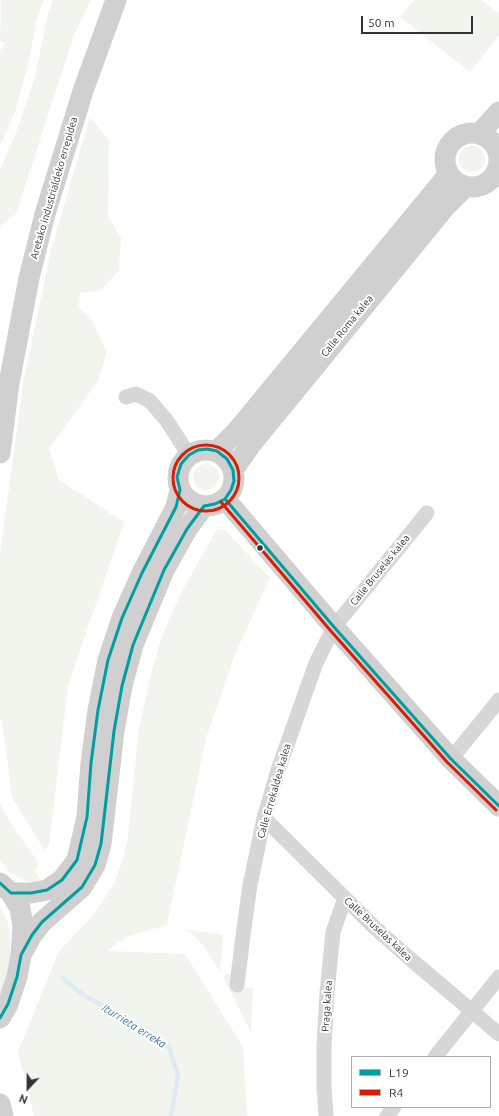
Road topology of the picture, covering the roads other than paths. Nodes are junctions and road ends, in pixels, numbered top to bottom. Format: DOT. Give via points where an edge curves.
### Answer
graph roads {
  1 [pos="107,0"];
  2 [pos="116,0"];
  3 [pos="499,112"];
  4 [pos="479,134"];
  5 [pos="497,144"];
  6 [pos="449,174"];
  7 [pos="496,178"];
  8 [pos="466,186"];
  9 [pos="0,384"];
  10 [pos="126,397"];
  11 [pos="217,451"];
  12 [pos="0,453"];
  13 [pos="189,455"];
  14 [pos="233,470"];
  15 [pos="180,490"];
  16 [pos="225,499"];
  17 [pos="204,506"];
  18 [pos="427,514"];
  19 [pos="334,627"];
  20 [pos="499,700"];
  21 [pos="451,759"];
  22 [pos="499,806"];
  23 [pos="264,818"];
  24 [pos="6,888"];
  25 [pos="345,898"];
  26 [pos="21,956"];
  27 [pos="499,977"];
  28 [pos="237,985"];
  29 [pos="471,1011"];
  30 [pos="0,1018"];
  31 [pos="499,1034"];
  32 [pos="436,1056"];
  33 [pos="0,1104"];
  34 [pos="393,1108"];
  35 [pos="3,1116"];
  36 [pos="326,1116"];
  37 [pos="387,1116"];
  1 -- 9 [label="street, Aretako industrialdeko errepidea" via="73,88 29,235"];
  2 -- 12 [label="street, Aretako industrialdeko errepidea" via="83,91 45,214 29,278 9,383"];
  3 -- 4 [label="street"];
  4 -- 5 [label="street"];
  4 -- 6 [label="street" via="468,133 450,144 445,153 445,164"];
  5 -- 7 [label="street"];
  6 -- 8 [label="street" via="453,180"];
  6 -- 11 [label="street, Calle Roma kalea" via="237,431"];
  7 -- 8 [label="street" via="476,187"];
  8 -- 14 [label="street, Calle Roma kalea" via="440,213 252,443"];
  10 -- 13 [label="street" via="136,394 150,401 167,421"];
  11 -- 13 [label="street" via="198,450"];
  11 -- 14 [label="street" via="227,459"];
  13 -- 15 [label="street" via="181,464 177,477"];
  14 -- 16 [label="street" via="234,481"];
  15 -- 17 [label="street" via="190,501"];
  15 -- 24 [label="street" via="176,507 122,618 108,660 98,710 87,817 77,860 62,880 48,890 31,893"];
  16 -- 17 [label="street"];
  16 -- 19 [label="street"];
  17 -- 26 [label="street" via="187,529 164,570 133,645 114,731 101,844 95,865 82,888 42,922"];
  18 -- 19 [label="street, Calle Bruselas kalea"];
  19 -- 21 [label="street"];
  19 -- 23 [label="street, Calle Errekaldea kalea" via="316,663"];
  20 -- 21 [label="street"];
  21 -- 22 [label="street"];
  23 -- 25 [label="street, Calle Bruselas kalea"];
  23 -- 28 [label="street, Calle Errekaldea kalea" via="250,886"];
  24 -- 26 [label="street" via="20,908"];
  25 -- 29 [label="street, Calle Bruselas kalea" via="373,926"];
  25 -- 36 [label="street, Praga kalea" via="333,932 327,993 324,1047"];
  26 -- 30 [label="street" via="8,1004"];
  27 -- 29 [label="street"];
  29 -- 31 [label="street, Calle Bruselas kalea"];
  29 -- 32 [label="street"];
  33 -- 35 [label="street"];
  34 -- 37 [label="street"];
}
